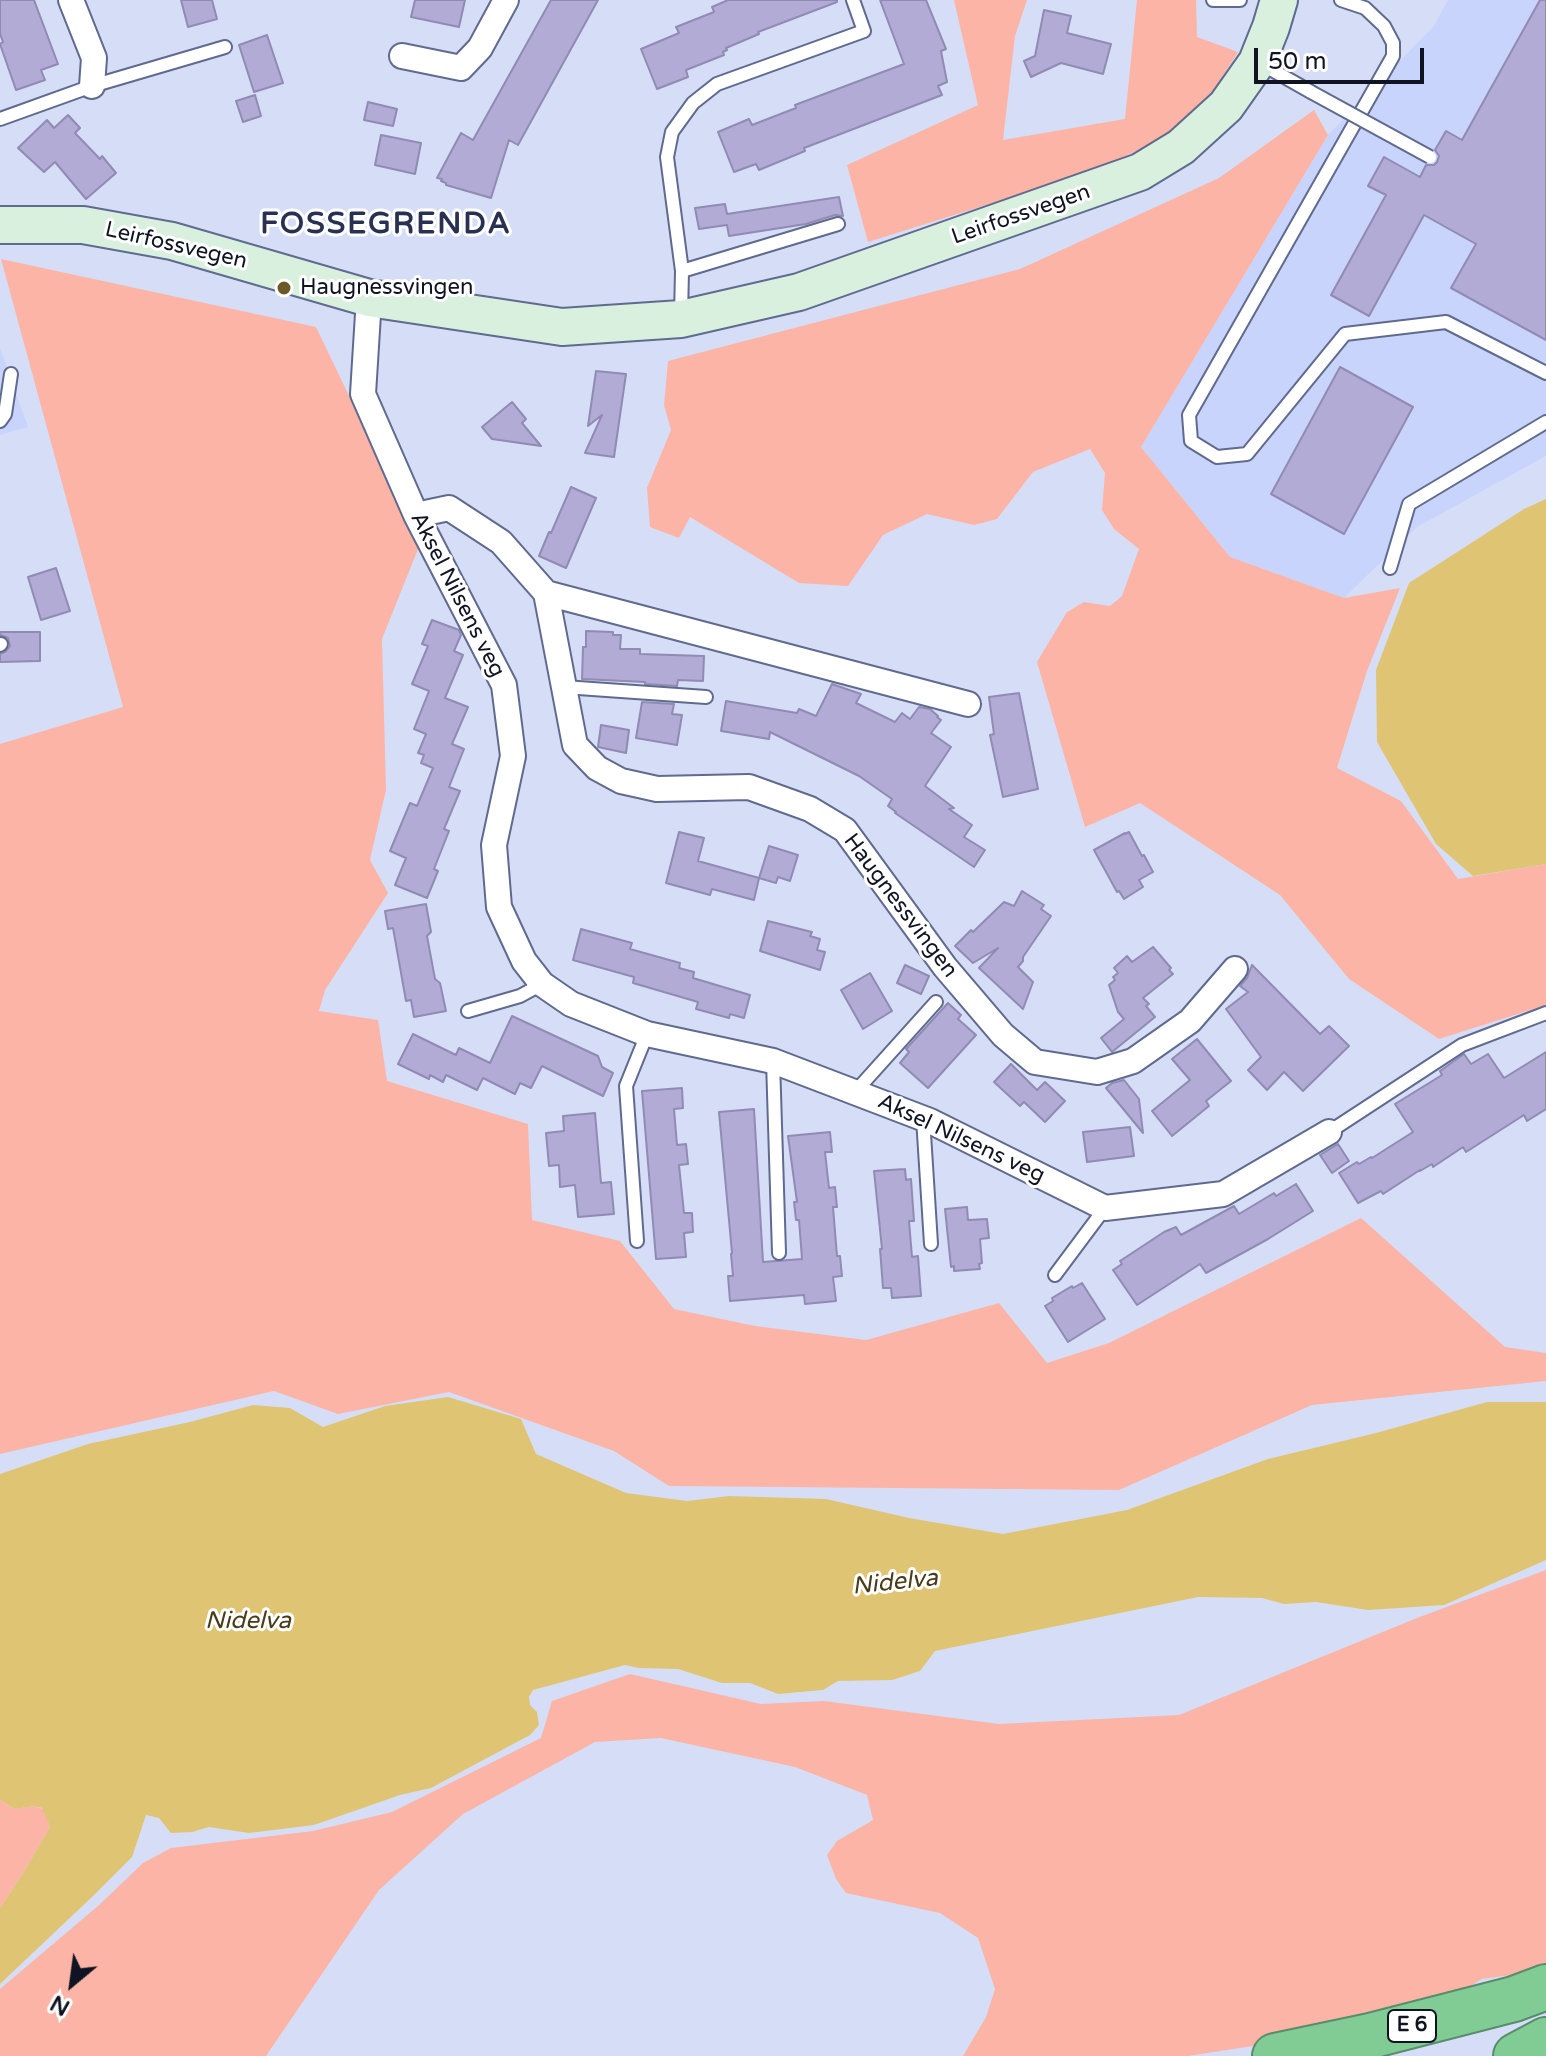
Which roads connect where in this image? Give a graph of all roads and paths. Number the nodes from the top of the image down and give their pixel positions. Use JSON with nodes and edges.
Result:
{"nodes":[{"id":1,"x":71,"y":0,"type":"edge"},
{"id":2,"x":506,"y":0,"type":"edge"},
{"id":3,"x":853,"y":0,"type":"edge"},
{"id":4,"x":1213,"y":0,"type":"edge"},
{"id":5,"x":1240,"y":0,"type":"edge"},
{"id":6,"x":1279,"y":0,"type":"edge"},
{"id":7,"x":1341,"y":0,"type":"edge"},
{"id":8,"x":225,"y":47,"type":"dead end"},
{"id":9,"x":402,"y":56,"type":"dead end"},
{"id":10,"x":1257,"y":62,"type":"junction"},
{"id":11,"x":92,"y":86,"type":"junction"},
{"id":12,"x":0,"y":119,"type":"edge"},
{"id":13,"x":1430,"y":157,"type":"dead end"},
{"id":14,"x":838,"y":224,"type":"dead end"},
{"id":15,"x":0,"y":225,"type":"edge"},
{"id":16,"x":682,"y":271,"type":"junction"},
{"id":17,"x":369,"y":298,"type":"junction"},
{"id":18,"x":681,"y":319,"type":"junction"},
{"id":19,"x":1546,"y":373,"type":"edge"},
{"id":20,"x":11,"y":374,"type":"dead end"},
{"id":21,"x":0,"y":421,"type":"edge"},
{"id":22,"x":1546,"y":422,"type":"edge"},
{"id":23,"x":416,"y":515,"type":"junction"},
{"id":24,"x":1390,"y":568,"type":"dead end"},
{"id":25,"x":546,"y":593,"type":"junction"},
{"id":26,"x":564,"y":687,"type":"junction"},
{"id":27,"x":706,"y":697,"type":"dead end"},
{"id":28,"x":968,"y":704,"type":"dead end"},
{"id":29,"x":1235,"y":969,"type":"dead end"},
{"id":30,"x":542,"y":984,"type":"junction"},
{"id":31,"x":936,"y":1002,"type":"dead end"},
{"id":32,"x":468,"y":1011,"type":"dead end"},
{"id":33,"x":1546,"y":1013,"type":"edge"},
{"id":34,"x":647,"y":1034,"type":"junction"},
{"id":35,"x":773,"y":1061,"type":"junction"},
{"id":36,"x":855,"y":1092,"type":"junction"},
{"id":37,"x":923,"y":1118,"type":"junction"},
{"id":38,"x":1329,"y":1132,"type":"joint"},
{"id":39,"x":1105,"y":1208,"type":"junction"},
{"id":40,"x":637,"y":1241,"type":"dead end"},
{"id":41,"x":931,"y":1244,"type":"dead end"},
{"id":42,"x":779,"y":1253,"type":"dead end"},
{"id":43,"x":1055,"y":1275,"type":"dead end"},
{"id":44,"x":1546,"y":1987,"type":"edge"},
{"id":45,"x":1546,"y":2040,"type":"edge"},
{"id":46,"x":1275,"y":2056,"type":"edge"},
{"id":47,"x":1516,"y":2056,"type":"edge"}],
"edges":[{"from":1,"to":11,"type":"street"},
{"from":2,"to":9,"type":"street"},
{"from":3,"to":16,"type":"lane"},
{"from":4,"to":5,"type":"lane"},
{"from":6,"to":10,"type":"street","name":"Leirfossvegen"},
{"from":7,"to":19,"type":"lane"},
{"from":8,"to":11,"type":"lane"},
{"from":10,"to":13,"type":"lane","bridge":true},
{"from":10,"to":18,"type":"street","name":"Leirfossvegen"},
{"from":11,"to":12,"type":"lane"},
{"from":14,"to":16,"type":"lane"},
{"from":15,"to":17,"type":"street","name":"Leirfossvegen"},
{"from":16,"to":18,"type":"lane"},
{"from":17,"to":18,"type":"street","name":"Leirfossvegen"},
{"from":17,"to":23,"type":"street","name":"Aksel Nilsens veg"},
{"from":20,"to":21,"type":"lane"},
{"from":22,"to":24,"type":"lane"},
{"from":23,"to":25,"type":"street"},
{"from":23,"to":30,"type":"street","name":"Aksel Nilsens veg"},
{"from":25,"to":26,"type":"street","name":"Haugnessvingen"},
{"from":25,"to":28,"type":"street"},
{"from":26,"to":27,"type":"lane"},
{"from":26,"to":29,"type":"street","name":"Haugnessvingen"},
{"from":30,"to":32,"type":"lane"},
{"from":30,"to":34,"type":"street","name":"Aksel Nilsens veg"},
{"from":31,"to":36,"type":"lane"},
{"from":33,"to":38,"type":"lane"},
{"from":34,"to":35,"type":"street","name":"Aksel Nilsens veg"},
{"from":34,"to":40,"type":"lane"},
{"from":35,"to":36,"type":"street","name":"Aksel Nilsens veg"},
{"from":35,"to":42,"type":"lane"},
{"from":36,"to":37,"type":"street","name":"Aksel Nilsens veg"},
{"from":37,"to":39,"type":"street","name":"Aksel Nilsens veg"},
{"from":37,"to":41,"type":"lane"},
{"from":38,"to":39,"type":"street"},
{"from":39,"to":43,"type":"lane"},
{"from":44,"to":46,"type":"highway","number":"E 6"},
{"from":45,"to":47,"type":"highway"}]}
